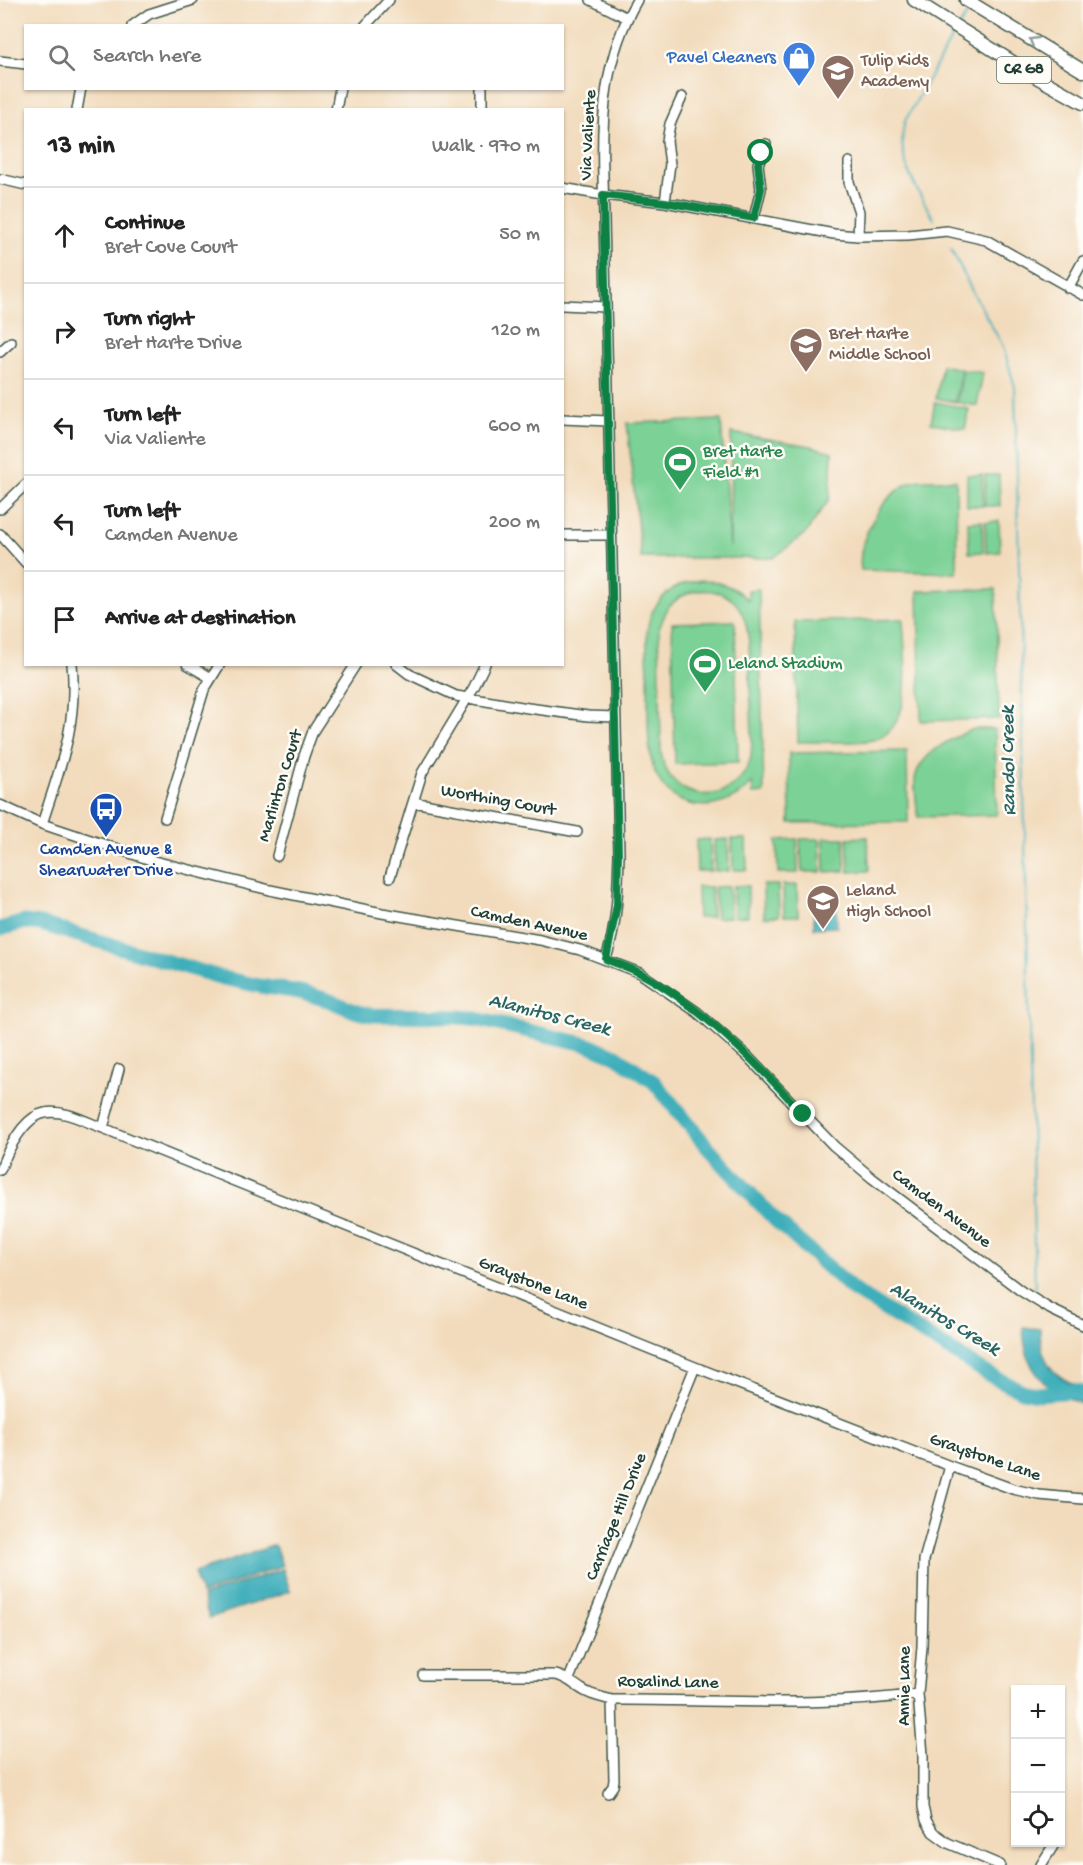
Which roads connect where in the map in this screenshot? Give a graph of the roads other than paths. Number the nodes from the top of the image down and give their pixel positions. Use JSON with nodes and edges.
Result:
{"nodes":[{"id":1,"x":193,"y":0,"type":"edge"},
{"id":2,"x":389,"y":0,"type":"edge"},
{"id":3,"x":591,"y":0,"type":"edge"},
{"id":4,"x":637,"y":0,"type":"edge"},
{"id":5,"x":914,"y":0,"type":"edge"},
{"id":6,"x":967,"y":1,"type":"edge"},
{"id":7,"x":627,"y":18,"type":"junction"},
{"id":8,"x":135,"y":24,"type":"edge"},
{"id":9,"x":366,"y":24,"type":"edge"},
{"id":10,"x":0,"y":61,"type":"edge"},
{"id":11,"x":24,"y":64,"type":"edge"},
{"id":12,"x":1083,"y":71,"type":"edge"},
{"id":13,"x":81,"y":90,"type":"edge"},
{"id":14,"x":340,"y":90,"type":"edge"},
{"id":15,"x":482,"y":90,"type":"edge"},
{"id":16,"x":682,"y":97,"type":"dead end"},
{"id":17,"x":1083,"y":103,"type":"edge"},
{"id":18,"x":77,"y":108,"type":"edge"},
{"id":19,"x":336,"y":108,"type":"edge"},
{"id":20,"x":482,"y":108,"type":"edge"},
{"id":21,"x":766,"y":144,"type":"dead end"},
{"id":22,"x":849,"y":162,"type":"dead end"},
{"id":23,"x":0,"y":179,"type":"edge"},
{"id":24,"x":24,"y":185,"type":"edge"},
{"id":25,"x":564,"y":188,"type":"edge"},
{"id":26,"x":603,"y":195,"type":"junction"},
{"id":27,"x":665,"y":202,"type":"junction"},
{"id":28,"x":754,"y":218,"type":"junction"},
{"id":29,"x":858,"y":236,"type":"junction"},
{"id":30,"x":1083,"y":261,"type":"edge"},
{"id":31,"x":1068,"y":288,"type":"junction"},
{"id":32,"x":1083,"y":295,"type":"edge"},
{"id":33,"x":564,"y":305,"type":"edge"},
{"id":34,"x":606,"y":307,"type":"junction"},
{"id":35,"x":11,"y":342,"type":"dead end"},
{"id":36,"x":0,"y":352,"type":"edge"},
{"id":37,"x":564,"y":419,"type":"edge"},
{"id":38,"x":609,"y":421,"type":"junction"},
{"id":39,"x":24,"y":486,"type":"edge"},
{"id":40,"x":0,"y":509,"type":"edge"},
{"id":41,"x":0,"y":534,"type":"edge"},
{"id":42,"x":564,"y":535,"type":"edge"},
{"id":43,"x":611,"y":535,"type":"junction"},
{"id":44,"x":24,"y":561,"type":"edge"},
{"id":45,"x":72,"y":666,"type":"edge"},
{"id":46,"x":191,"y":666,"type":"edge"},
{"id":47,"x":219,"y":666,"type":"edge"},
{"id":48,"x":355,"y":666,"type":"edge"},
{"id":49,"x":399,"y":666,"type":"edge"},
{"id":50,"x":484,"y":666,"type":"edge"},
{"id":51,"x":211,"y":678,"type":"junction"},
{"id":52,"x":468,"y":697,"type":"junction"},
{"id":53,"x":615,"y":717,"type":"junction"},
{"id":54,"x":412,"y":802,"type":"junction"},
{"id":55,"x":0,"y":805,"type":"edge"},
{"id":56,"x":165,"y":818,"type":"dead end"},
{"id":57,"x":42,"y":824,"type":"junction"},
{"id":58,"x":577,"y":832,"type":"dead end"},
{"id":59,"x":277,"y":856,"type":"dead end"},
{"id":60,"x":390,"y":878,"type":"dead end"},
{"id":61,"x":606,"y":959,"type":"junction"},
{"id":62,"x":119,"y":1070,"type":"dead end"},
{"id":63,"x":103,"y":1128,"type":"junction"},
{"id":64,"x":0,"y":1170,"type":"edge"},
{"id":65,"x":1083,"y":1325,"type":"edge"},
{"id":66,"x":695,"y":1367,"type":"junction"},
{"id":67,"x":950,"y":1466,"type":"junction"},
{"id":68,"x":1083,"y":1498,"type":"edge"},
{"id":69,"x":423,"y":1675,"type":"dead end"},
{"id":70,"x":569,"y":1679,"type":"junction"},
{"id":71,"x":918,"y":1694,"type":"junction"},
{"id":72,"x":612,"y":1700,"type":"junction"},
{"id":73,"x":608,"y":1793,"type":"dead end"},
{"id":74,"x":1052,"y":1847,"type":"edge"},
{"id":75,"x":1000,"y":1865,"type":"edge"},
{"id":76,"x":1041,"y":1865,"type":"edge"}],
"edges":[{"from":1,"to":8,"type":"street"},
{"from":2,"to":9,"type":"street"},
{"from":3,"to":7,"type":"street"},
{"from":4,"to":7,"type":"street","name":"Via Valiente"},
{"from":5,"to":17,"type":"main road","number":"CR G8"},
{"from":12,"to":6,"type":"main road","number":"CR G8","one_way":true},
{"from":7,"to":26,"type":"street","name":"Via Valiente"},
{"from":10,"to":11,"type":"street"},
{"from":13,"to":18,"type":"street"},
{"from":14,"to":19,"type":"street"},
{"from":15,"to":20,"type":"street"},
{"from":16,"to":27,"type":"street"},
{"from":21,"to":28,"type":"street"},
{"from":22,"to":29,"type":"street"},
{"from":23,"to":24,"type":"street"},
{"from":25,"to":26,"type":"street"},
{"from":26,"to":27,"type":"street"},
{"from":26,"to":34,"type":"street","name":"Via Valiente"},
{"from":27,"to":28,"type":"street"},
{"from":28,"to":29,"type":"street"},
{"from":29,"to":31,"type":"street"},
{"from":30,"to":31,"type":"street"},
{"from":31,"to":32,"type":"street"},
{"from":33,"to":34,"type":"street"},
{"from":34,"to":38,"type":"street","name":"Via Valiente"},
{"from":35,"to":36,"type":"street"},
{"from":37,"to":38,"type":"street"},
{"from":38,"to":43,"type":"street","name":"Via Valiente"},
{"from":39,"to":40,"type":"street"},
{"from":41,"to":44,"type":"street"},
{"from":42,"to":43,"type":"street"},
{"from":43,"to":53,"type":"street","name":"Via Valiente"},
{"from":45,"to":57,"type":"street"},
{"from":46,"to":51,"type":"street"},
{"from":47,"to":51,"type":"street"},
{"from":48,"to":59,"type":"street","name":"Marlinton Court"},
{"from":49,"to":52,"type":"street"},
{"from":50,"to":52,"type":"street"},
{"from":51,"to":56,"type":"street"},
{"from":52,"to":53,"type":"street"},
{"from":52,"to":54,"type":"street"},
{"from":53,"to":61,"type":"street","name":"Via Valiente"},
{"from":54,"to":58,"type":"street","name":"Worthing Court"},
{"from":54,"to":60,"type":"street"},
{"from":55,"to":57,"type":"street","name":"Camden Avenue"},
{"from":57,"to":61,"type":"street","name":"Camden Avenue"},
{"from":61,"to":65,"type":"street","name":"Camden Avenue"},
{"from":62,"to":63,"type":"street"},
{"from":63,"to":64,"type":"street","name":"Graystone Lane"},
{"from":63,"to":66,"type":"street","name":"Graystone Lane"},
{"from":66,"to":67,"type":"street","name":"Graystone Lane"},
{"from":66,"to":70,"type":"street","name":"Carriage Hill Drive"},
{"from":67,"to":68,"type":"street","name":"Graystone Lane"},
{"from":67,"to":71,"type":"street","name":"Annie Lane"},
{"from":69,"to":70,"type":"street","name":"Rosalind Lane"},
{"from":70,"to":72,"type":"street","name":"Rosalind Lane"},
{"from":71,"to":72,"type":"street","name":"Rosalind Lane"},
{"from":71,"to":75,"type":"street","name":"Annie Lane"},
{"from":72,"to":73,"type":"street"},
{"from":74,"to":76,"type":"street"}]}
